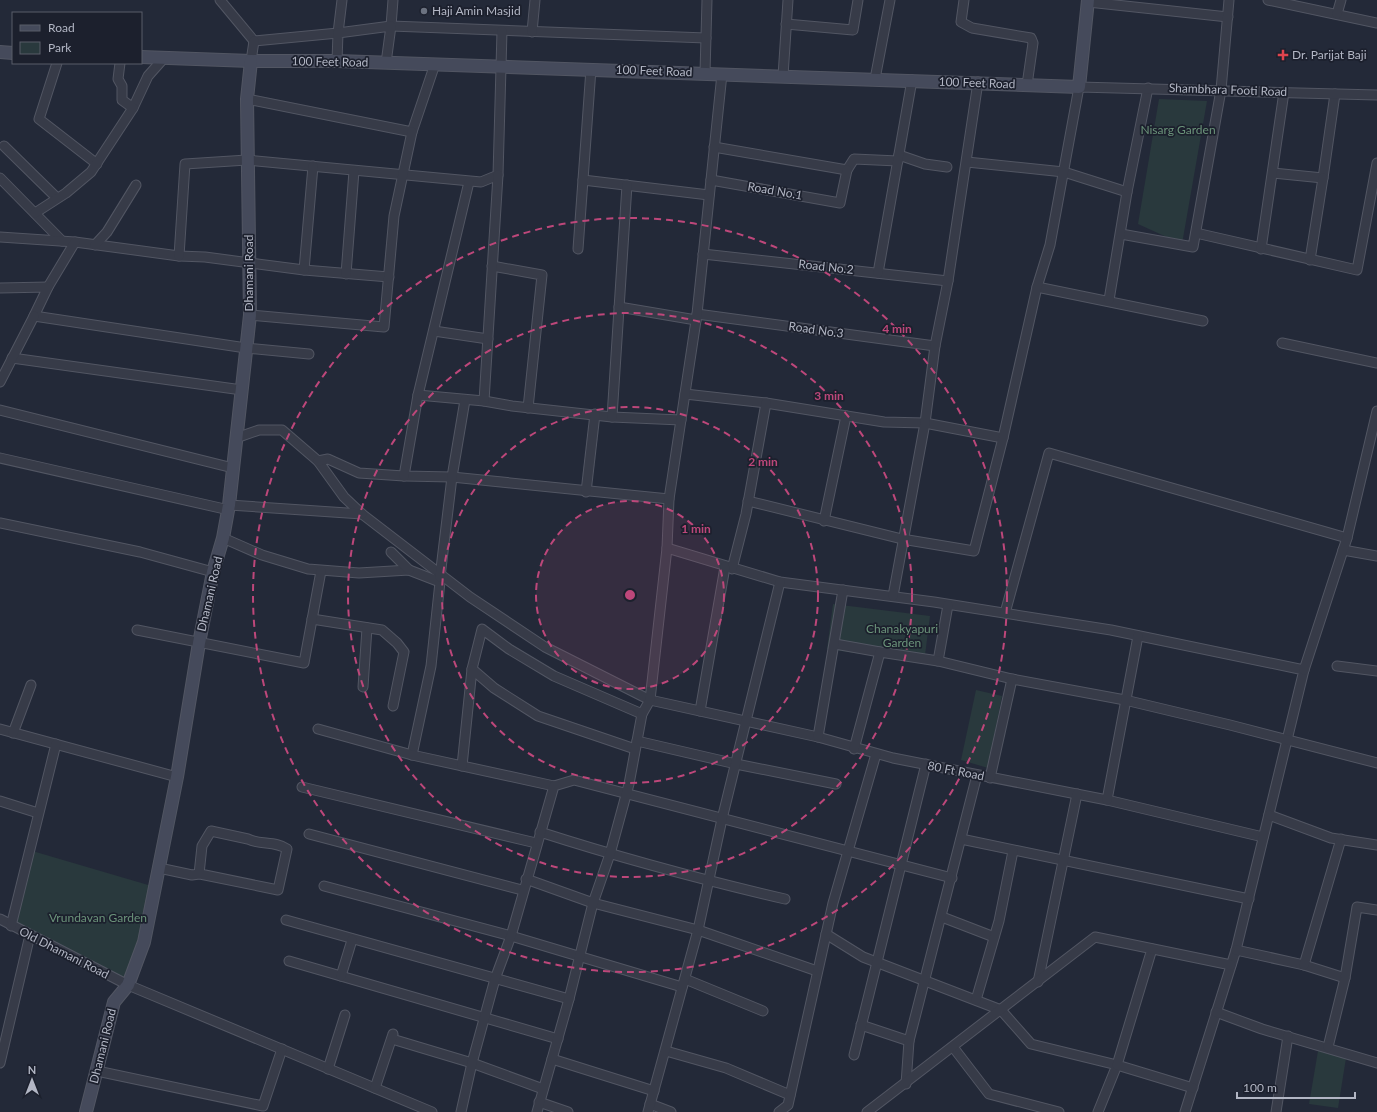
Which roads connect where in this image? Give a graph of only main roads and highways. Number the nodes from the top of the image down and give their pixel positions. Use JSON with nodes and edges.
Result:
{"nodes":[{"id":1,"x":1088,"y":1,"type":"edge"},
{"id":2,"x":0,"y":52,"type":"edge"},
{"id":3,"x":12,"y":53,"type":"edge"},
{"id":4,"x":142,"y":57,"type":"edge"},
{"id":5,"x":251,"y":61,"type":"junction"},
{"id":6,"x":86,"y":1112,"type":"edge"}],
"edges":[{"from":1,"to":5,"type":"main road","name":"100 Feet Road"},
{"from":2,"to":3,"type":"main road"},
{"from":4,"to":5,"type":"main road","name":"100 Feet Road"},
{"from":5,"to":6,"type":"main road","name":"Dhamani Road"}]}
